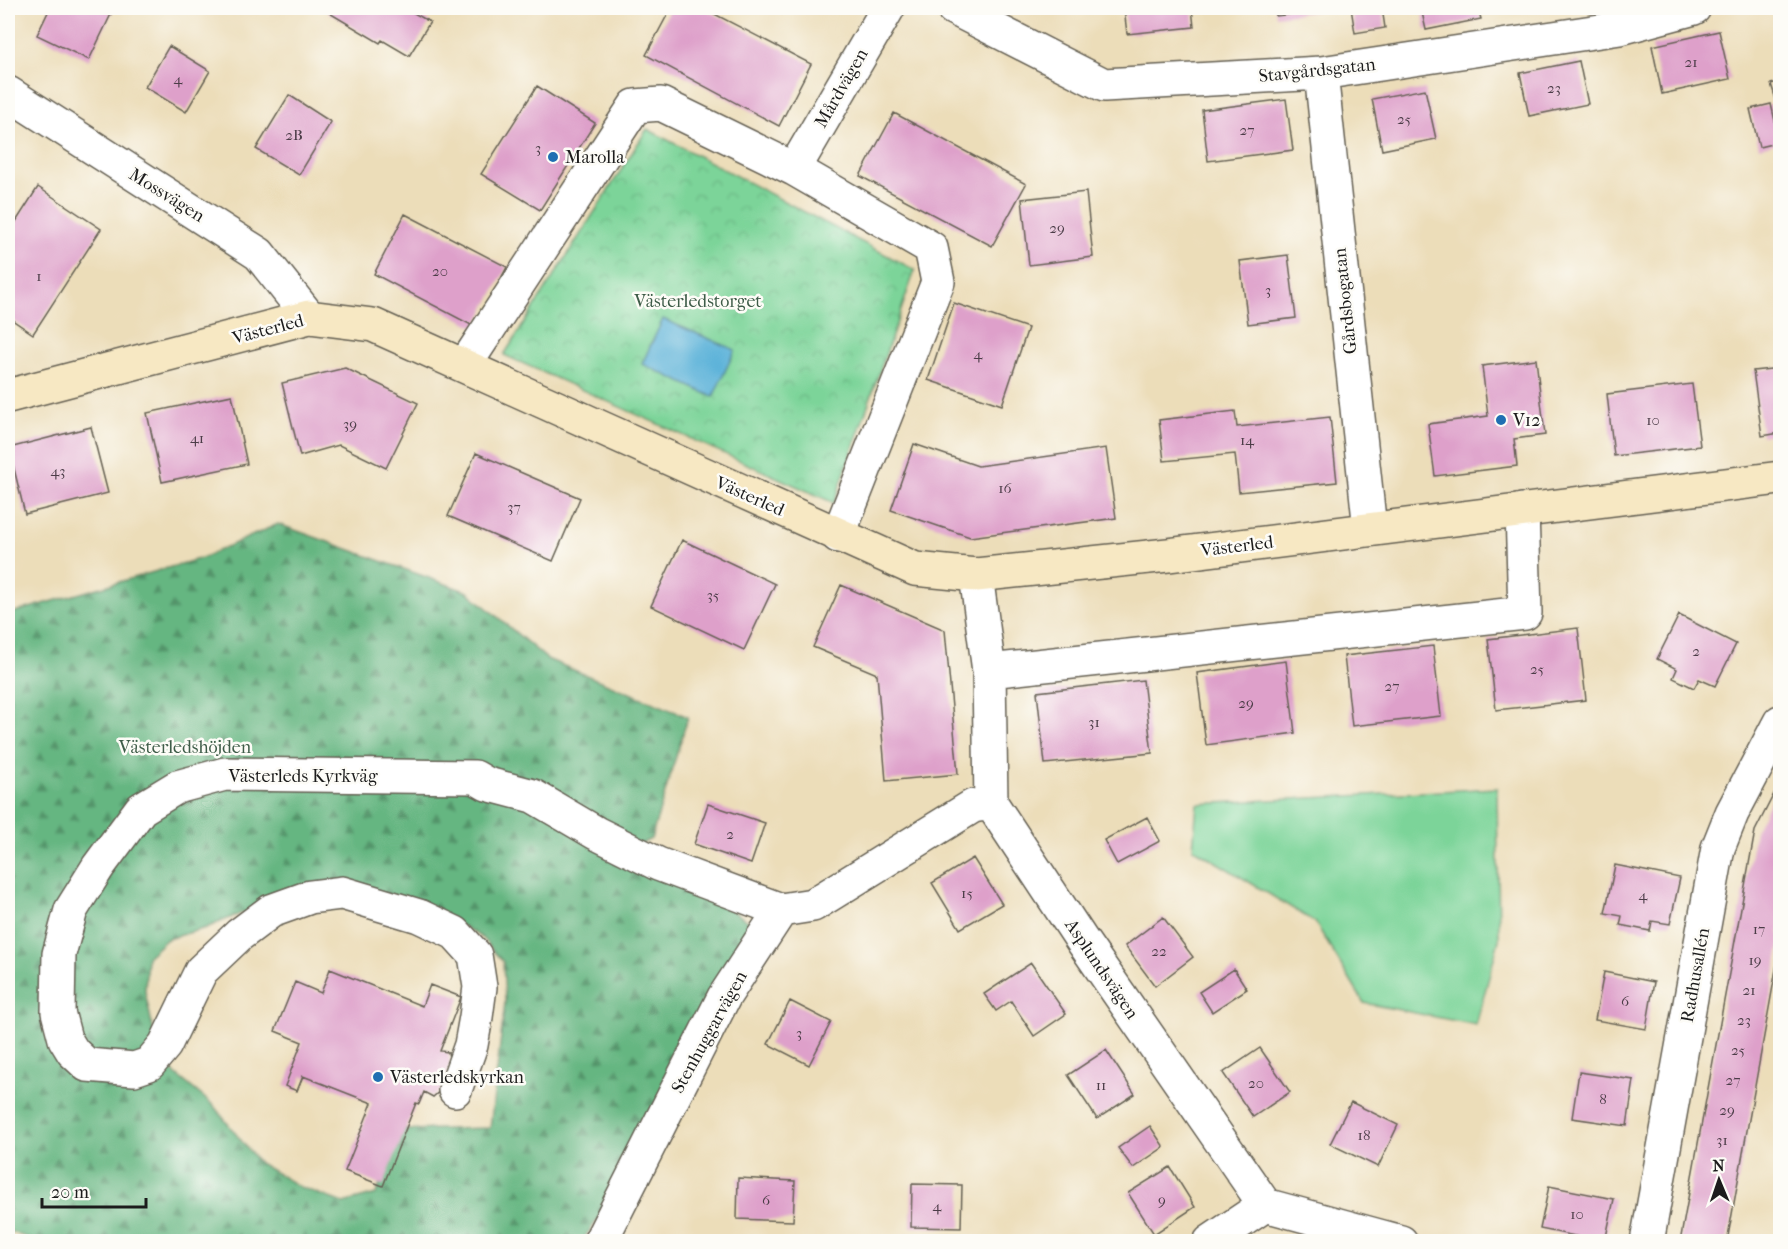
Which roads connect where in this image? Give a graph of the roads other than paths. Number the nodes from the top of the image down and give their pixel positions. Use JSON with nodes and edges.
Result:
{"nodes":[{"id":1,"x":888,"y":8,"type":"edge"},
{"id":2,"x":953,"y":8,"type":"edge"},
{"id":3,"x":1694,"y":8,"type":"edge"},
{"id":4,"x":1321,"y":73,"type":"junction"},
{"id":5,"x":8,"y":93,"type":"edge"},
{"id":6,"x":794,"y":169,"type":"junction"},
{"id":7,"x":309,"y":317,"type":"junction"},
{"id":8,"x":465,"y":365,"type":"junction"},
{"id":9,"x":8,"y":396,"type":"edge"},
{"id":10,"x":1780,"y":478,"type":"edge"},
{"id":11,"x":1522,"y":510,"type":"junction"},
{"id":12,"x":1370,"y":529,"type":"junction"},
{"id":13,"x":838,"y":536,"type":"junction"},
{"id":14,"x":976,"y":575,"type":"junction"},
{"id":15,"x":989,"y":671,"type":"junction"},
{"id":16,"x":1780,"y":722,"type":"edge"},
{"id":17,"x":991,"y":803,"type":"junction"},
{"id":18,"x":781,"y":910,"type":"junction"},
{"id":19,"x":455,"y":1090,"type":"dead end"},
{"id":20,"x":1265,"y":1205,"type":"junction"},
{"id":21,"x":600,"y":1242,"type":"edge"},
{"id":22,"x":1210,"y":1242,"type":"edge"},
{"id":23,"x":1401,"y":1242,"type":"edge"},
{"id":24,"x":1647,"y":1242,"type":"edge"}],
"edges":[{"from":1,"to":6,"type":"street","name":"Mårdvägen"},
{"from":2,"to":4,"type":"street","name":"Stavgårdsgatan"},
{"from":3,"to":4,"type":"street","name":"Stavgårdsgatan"},
{"from":4,"to":12,"type":"street","name":"Gårdsbogatan"},
{"from":5,"to":7,"type":"street","name":"Mossvägen"},
{"from":6,"to":8,"type":"street"},
{"from":6,"to":13,"type":"street"},
{"from":7,"to":8,"type":"street","name":"Västerled"},
{"from":7,"to":9,"type":"street","name":"Västerled"},
{"from":8,"to":13,"type":"street","name":"Västerled"},
{"from":10,"to":11,"type":"street","name":"Västerled"},
{"from":11,"to":12,"type":"street","name":"Västerled"},
{"from":11,"to":15,"type":"street"},
{"from":12,"to":14,"type":"street","name":"Västerled"},
{"from":13,"to":14,"type":"street","name":"Västerled"},
{"from":14,"to":15,"type":"street"},
{"from":15,"to":17,"type":"street"},
{"from":16,"to":24,"type":"street","name":"Radhusallén"},
{"from":17,"to":18,"type":"street"},
{"from":17,"to":20,"type":"street","name":"Asplundsvägen"},
{"from":18,"to":19,"type":"street","name":"Västerleds Kyrkväg"},
{"from":18,"to":21,"type":"street","name":"Stenhuggarvägen"},
{"from":20,"to":22,"type":"street"},
{"from":20,"to":23,"type":"street"}]}
